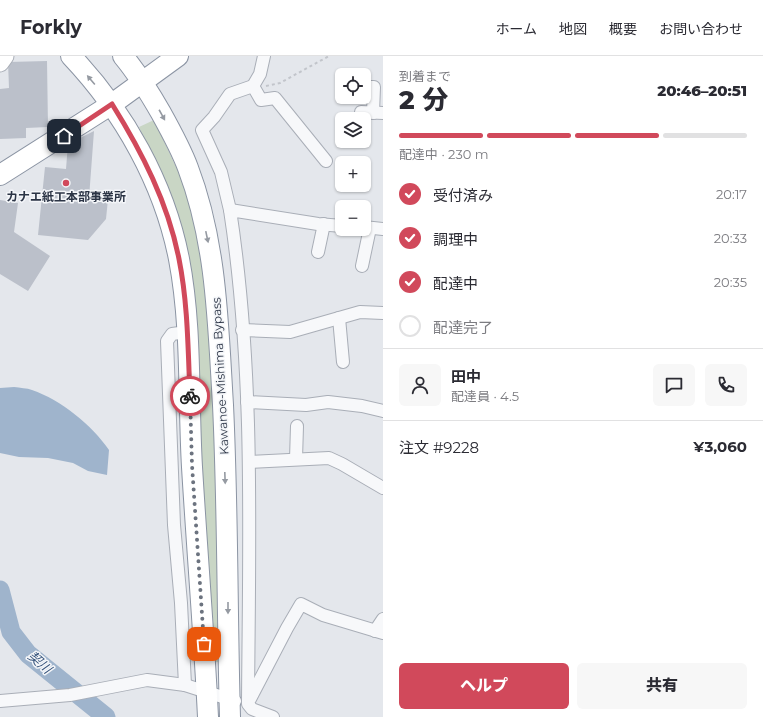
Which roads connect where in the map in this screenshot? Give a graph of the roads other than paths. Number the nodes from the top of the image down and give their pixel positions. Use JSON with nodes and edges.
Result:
{"nodes":[{"id":1,"x":5,"y":56,"type":"edge"},
{"id":2,"x":71,"y":56,"type":"edge"},
{"id":3,"x":123,"y":56,"type":"edge"},
{"id":4,"x":178,"y":56,"type":"edge"},
{"id":5,"x":264,"y":56,"type":"edge"},
{"id":6,"x":0,"y":63,"type":"edge"},
{"id":7,"x":143,"y":81,"type":"junction"},
{"id":8,"x":252,"y":86,"type":"junction"},
{"id":9,"x":371,"y":87,"type":"edge"},
{"id":10,"x":112,"y":104,"type":"junction"},
{"id":11,"x":373,"y":113,"type":"edge"},
{"id":12,"x":326,"y":161,"type":"dead end"},
{"id":13,"x":0,"y":175,"type":"edge"},
{"id":14,"x":230,"y":210,"type":"junction"},
{"id":15,"x":324,"y":224,"type":"junction"},
{"id":16,"x":335,"y":225,"type":"edge"},
{"id":17,"x":371,"y":228,"type":"edge"},
{"id":18,"x":383,"y":229,"type":"edge"},
{"id":19,"x":366,"y":236,"type":"edge"},
{"id":20,"x":318,"y":252,"type":"dead end"},
{"id":21,"x":362,"y":266,"type":"dead end"},
{"id":22,"x":383,"y":313,"type":"edge"},
{"id":23,"x":339,"y":318,"type":"junction"},
{"id":24,"x":242,"y":330,"type":"junction"},
{"id":25,"x":187,"y":332,"type":"junction"},
{"id":26,"x":343,"y":362,"type":"dead end"},
{"id":27,"x":247,"y":402,"type":"junction"},
{"id":28,"x":383,"y":411,"type":"edge"},
{"id":29,"x":297,"y":426,"type":"dead end"},
{"id":30,"x":296,"y":459,"type":"junction"},
{"id":31,"x":250,"y":462,"type":"junction"},
{"id":32,"x":383,"y":488,"type":"edge"},
{"id":33,"x":383,"y":619,"type":"edge"},
{"id":34,"x":379,"y":632,"type":"edge"},
{"id":35,"x":185,"y":685,"type":"junction"},
{"id":36,"x":207,"y":691,"type":"junction"},
{"id":37,"x":0,"y":701,"type":"edge"},
{"id":38,"x":236,"y":707,"type":"edge"},
{"id":39,"x":208,"y":717,"type":"edge"},
{"id":40,"x":273,"y":717,"type":"edge"}],
"edges":[{"from":1,"to":6,"type":"main road"},
{"from":10,"to":2,"type":"highway","one_way":true},
{"from":3,"to":7,"type":"highway","name":"Kawanoe-Mishima Bypass"},
{"from":4,"to":7,"type":"highway"},
{"from":5,"to":8,"type":"street"},
{"from":7,"to":10,"type":"highway"},
{"from":7,"to":38,"type":"highway","name":"Kawanoe-Mishima Bypass","one_way":true},
{"from":8,"to":12,"type":"street"},
{"from":8,"to":14,"type":"street"},
{"from":9,"to":11,"type":"street"},
{"from":10,"to":13,"type":"highway"},
{"from":10,"to":25,"type":"highway"},
{"from":14,"to":15,"type":"street"},
{"from":14,"to":24,"type":"street"},
{"from":15,"to":16,"type":"street"},
{"from":15,"to":20,"type":"street"},
{"from":17,"to":18,"type":"street"},
{"from":19,"to":21,"type":"street"},
{"from":22,"to":23,"type":"street"},
{"from":23,"to":24,"type":"street"},
{"from":23,"to":26,"type":"street"},
{"from":24,"to":27,"type":"street"},
{"from":25,"to":35,"type":"street"},
{"from":25,"to":36,"type":"highway"},
{"from":27,"to":28,"type":"street"},
{"from":27,"to":31,"type":"street"},
{"from":29,"to":30,"type":"street"},
{"from":30,"to":31,"type":"street"},
{"from":30,"to":32,"type":"street"},
{"from":31,"to":38,"type":"street"},
{"from":33,"to":34,"type":"street"},
{"from":34,"to":38,"type":"street"},
{"from":35,"to":36,"type":"street"},
{"from":35,"to":37,"type":"street"},
{"from":36,"to":38,"type":"street"},
{"from":36,"to":39,"type":"highway"},
{"from":38,"to":40,"type":"street"}]}
